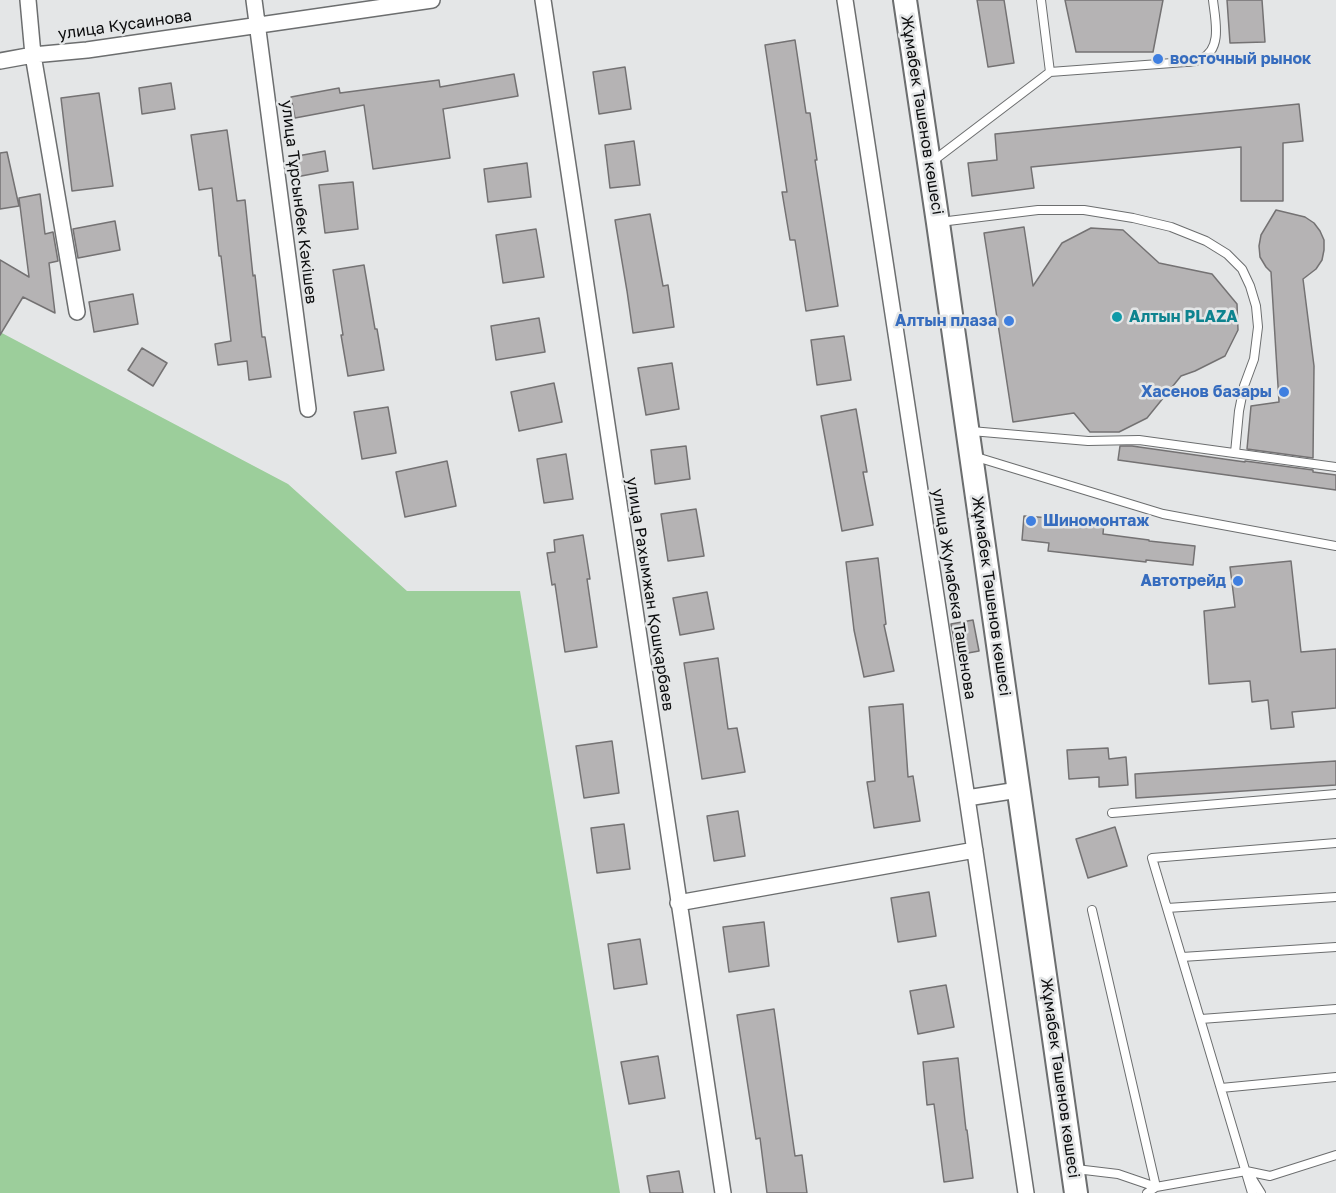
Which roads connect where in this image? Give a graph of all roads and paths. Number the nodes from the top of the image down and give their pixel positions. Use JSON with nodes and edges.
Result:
{"nodes":[{"id":1,"x":28,"y":0,"type":"edge"},
{"id":2,"x":254,"y":0,"type":"edge"},
{"id":3,"x":432,"y":0,"type":"edge"},
{"id":4,"x":543,"y":0,"type":"edge"},
{"id":5,"x":844,"y":0,"type":"edge"},
{"id":6,"x":905,"y":0,"type":"edge"},
{"id":7,"x":1041,"y":0,"type":"edge"},
{"id":8,"x":1213,"y":0,"type":"edge"},
{"id":9,"x":258,"y":25,"type":"junction"},
{"id":10,"x":33,"y":55,"type":"junction"},
{"id":11,"x":0,"y":61,"type":"edge"},
{"id":12,"x":1050,"y":72,"type":"junction"},
{"id":13,"x":929,"y":164,"type":"junction"},
{"id":14,"x":938,"y":223,"type":"junction"},
{"id":15,"x":77,"y":312,"type":"dead end"},
{"id":16,"x":308,"y":409,"type":"dead end"},
{"id":17,"x":968,"y":430,"type":"junction"},
{"id":18,"x":1235,"y":453,"type":"junction"},
{"id":19,"x":972,"y":455,"type":"junction"},
{"id":20,"x":1336,"y":467,"type":"edge"},
{"id":21,"x":1336,"y":546,"type":"edge"},
{"id":22,"x":1018,"y":790,"type":"junction"},
{"id":23,"x":1336,"y":794,"type":"edge"},
{"id":24,"x":967,"y":798,"type":"junction"},
{"id":25,"x":1112,"y":813,"type":"dead end"},
{"id":26,"x":1336,"y":843,"type":"edge"},
{"id":27,"x":975,"y":850,"type":"junction"},
{"id":28,"x":1336,"y":897,"type":"edge"},
{"id":29,"x":678,"y":903,"type":"junction"},
{"id":30,"x":1167,"y":908,"type":"junction"},
{"id":31,"x":1092,"y":910,"type":"dead end"},
{"id":32,"x":1336,"y":947,"type":"edge"},
{"id":33,"x":1182,"y":957,"type":"junction"},
{"id":34,"x":1336,"y":1010,"type":"edge"},
{"id":35,"x":1201,"y":1019,"type":"junction"},
{"id":36,"x":1336,"y":1077,"type":"edge"},
{"id":37,"x":1221,"y":1088,"type":"junction"},
{"id":38,"x":1336,"y":1155,"type":"edge"},
{"id":39,"x":1074,"y":1169,"type":"junction"},
{"id":40,"x":1246,"y":1171,"type":"junction"},
{"id":41,"x":1156,"y":1187,"type":"junction"},
{"id":42,"x":723,"y":1193,"type":"edge"},
{"id":43,"x":1026,"y":1193,"type":"edge"},
{"id":44,"x":1076,"y":1193,"type":"edge"},
{"id":45,"x":1147,"y":1193,"type":"edge"},
{"id":46,"x":1252,"y":1193,"type":"edge"},
{"id":47,"x":1262,"y":1193,"type":"edge"}],
"edges":[{"from":1,"to":10,"type":"street"},
{"from":2,"to":9,"type":"street","name":"улица Тұрсынбек Кәкішев"},
{"from":3,"to":9,"type":"street","name":"улица Кусаинова"},
{"from":4,"to":29,"type":"street","name":"улица Рахымжан Қошқарбаев"},
{"from":5,"to":24,"type":"street","name":"улица Жумабека Ташенова"},
{"from":6,"to":13,"type":"main road","name":"Жұмабек Тәшенов көшесі"},
{"from":7,"to":12,"type":"lane"},
{"from":8,"to":12,"type":"lane"},
{"from":9,"to":10,"type":"street","name":"улица Кусаинова"},
{"from":9,"to":16,"type":"street","name":"улица Тұрсынбек Кәкішев"},
{"from":10,"to":11,"type":"street","name":"улица Кусаинова"},
{"from":10,"to":15,"type":"street"},
{"from":12,"to":13,"type":"lane"},
{"from":13,"to":14,"type":"main road","name":"Жұмабек Тәшенов көшесі"},
{"from":14,"to":17,"type":"main road","name":"Жұмабек Тәшенов көшесі"},
{"from":14,"to":18,"type":"lane"},
{"from":17,"to":18,"type":"lane"},
{"from":17,"to":19,"type":"main road","name":"Жұмабек Тәшенов көшесі"},
{"from":18,"to":20,"type":"lane"},
{"from":19,"to":21,"type":"lane"},
{"from":19,"to":22,"type":"main road","name":"Жұмабек Тәшенов көшесі"},
{"from":22,"to":24,"type":"street"},
{"from":22,"to":39,"type":"main road","name":"Жұмабек Тәшенов көшесі"},
{"from":23,"to":25,"type":"lane"},
{"from":24,"to":27,"type":"street","name":"улица Жумабека Ташенова"},
{"from":26,"to":30,"type":"lane"},
{"from":27,"to":29,"type":"street"},
{"from":27,"to":43,"type":"street","name":"улица Жумабека Ташенова"},
{"from":28,"to":30,"type":"lane"},
{"from":29,"to":42,"type":"street","name":"улица Рахымжан Қошқарбаев"},
{"from":30,"to":33,"type":"lane"},
{"from":31,"to":41,"type":"lane"},
{"from":32,"to":33,"type":"lane"},
{"from":33,"to":35,"type":"lane"},
{"from":34,"to":35,"type":"lane"},
{"from":35,"to":37,"type":"lane"},
{"from":36,"to":37,"type":"lane"},
{"from":37,"to":40,"type":"lane"},
{"from":38,"to":40,"type":"lane"},
{"from":39,"to":41,"type":"lane"},
{"from":39,"to":44,"type":"main road","name":"Жұмабек Тәшенов көшесі"},
{"from":40,"to":41,"type":"lane"},
{"from":40,"to":46,"type":"lane"},
{"from":40,"to":47,"type":"lane"},
{"from":41,"to":45,"type":"lane"}]}
